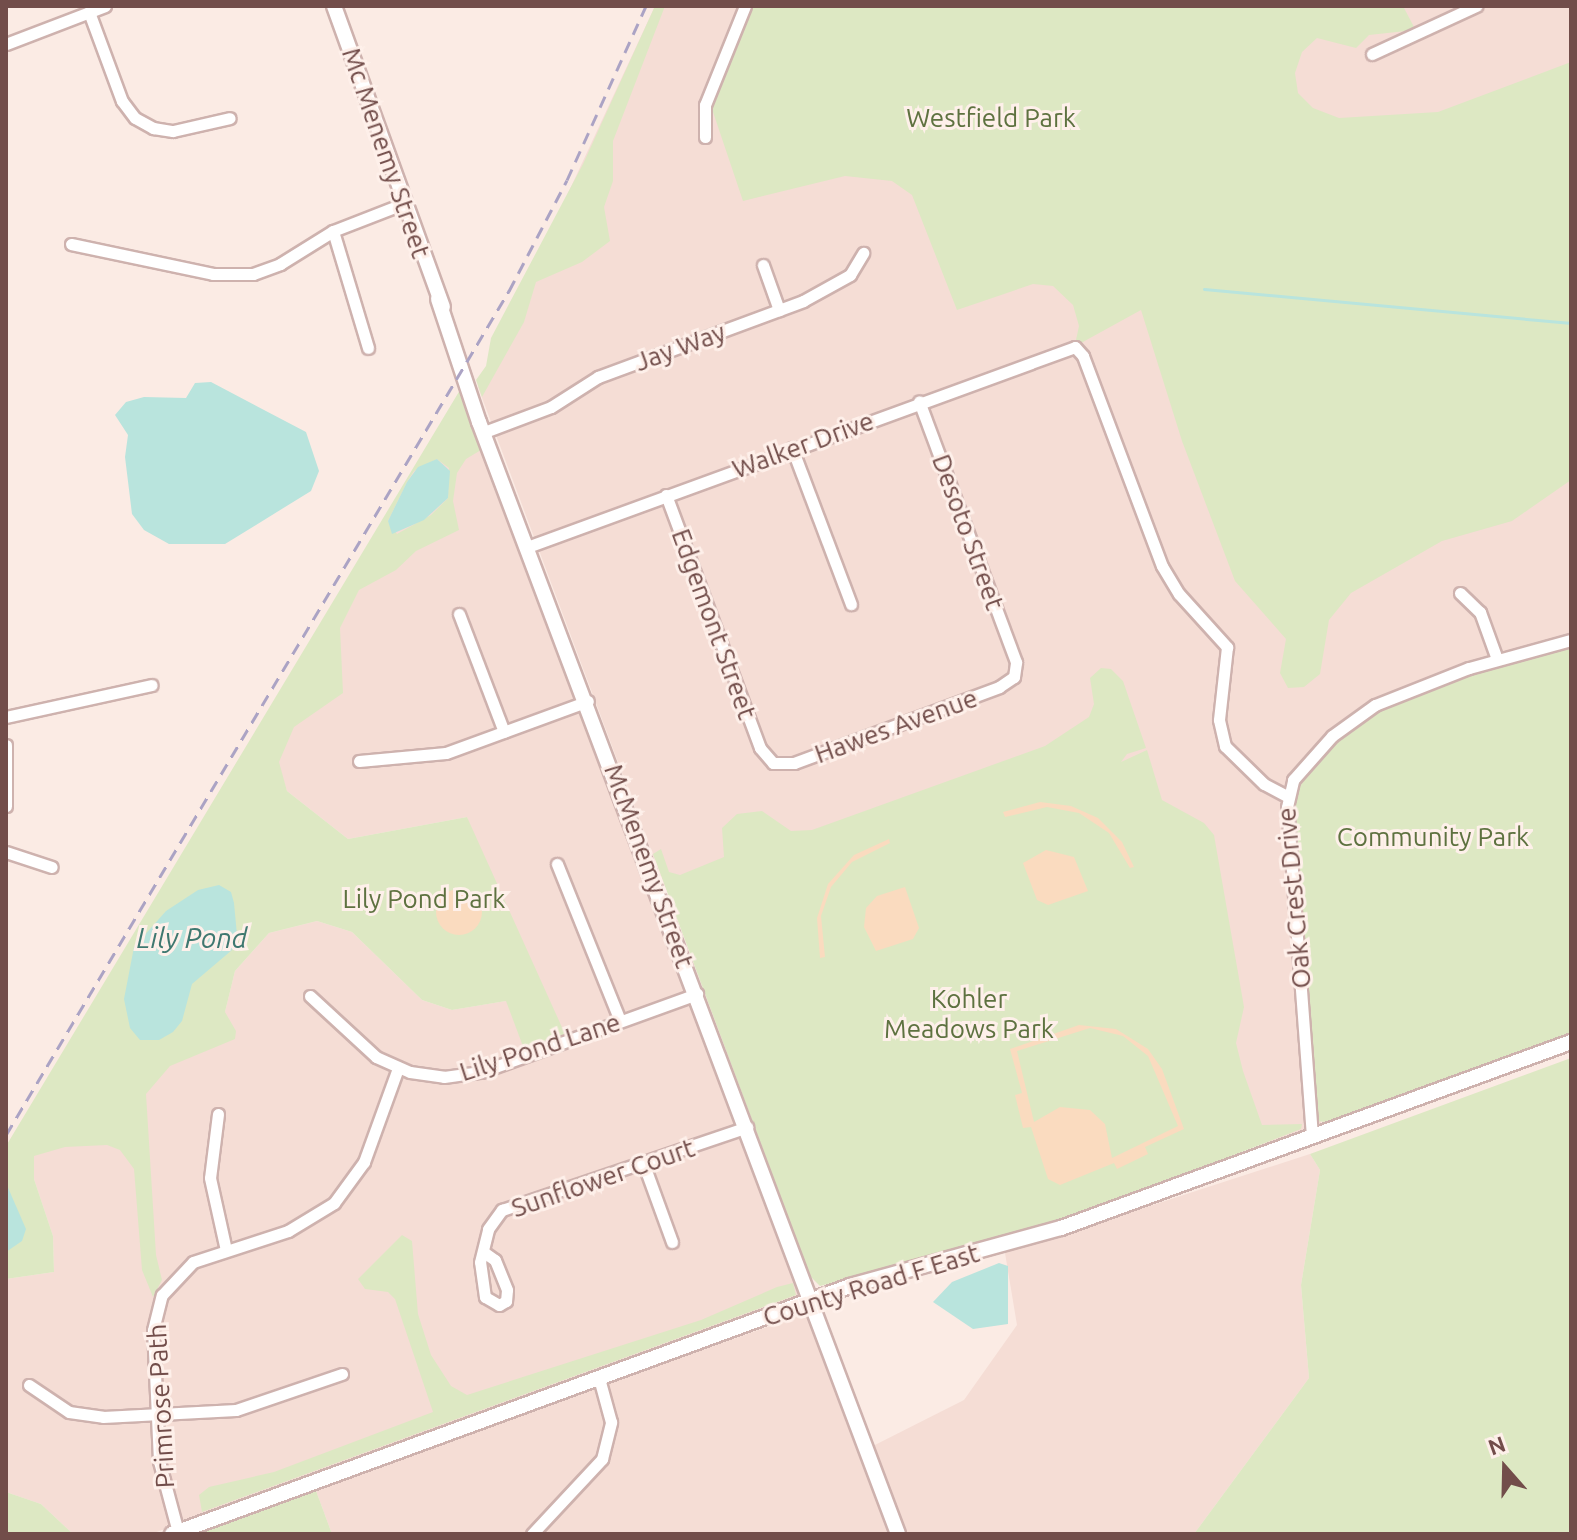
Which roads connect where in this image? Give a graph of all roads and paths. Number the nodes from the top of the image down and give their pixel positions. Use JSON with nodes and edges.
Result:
{"nodes":[{"id":1,"x":105,"y":6,"type":"edge"},
{"id":2,"x":334,"y":6,"type":"edge"},
{"id":3,"x":745,"y":6,"type":"edge"},
{"id":4,"x":1476,"y":6,"type":"edge"},
{"id":5,"x":89,"y":12,"type":"junction"},
{"id":6,"x":6,"y":44,"type":"edge"},
{"id":7,"x":1372,"y":54,"type":"dead end"},
{"id":8,"x":230,"y":118,"type":"dead end"},
{"id":9,"x":705,"y":137,"type":"dead end"},
{"id":10,"x":405,"y":203,"type":"junction"},
{"id":11,"x":333,"y":231,"type":"junction"},
{"id":12,"x":71,"y":244,"type":"dead end"},
{"id":13,"x":863,"y":253,"type":"dead end"},
{"id":14,"x":763,"y":265,"type":"dead end"},
{"id":15,"x":438,"y":299,"type":"joint"},
{"id":16,"x":779,"y":310,"type":"junction"},
{"id":17,"x":368,"y":348,"type":"dead end"},
{"id":18,"x":1076,"y":348,"type":"joint"},
{"id":19,"x":919,"y":401,"type":"junction"},
{"id":20,"x":487,"y":431,"type":"junction"},
{"id":21,"x":792,"y":448,"type":"junction"},
{"id":22,"x":666,"y":495,"type":"junction"},
{"id":23,"x":530,"y":546,"type":"junction"},
{"id":24,"x":1460,"y":593,"type":"dead end"},
{"id":25,"x":851,"y":604,"type":"dead end"},
{"id":26,"x":459,"y":614,"type":"dead end"},
{"id":27,"x":1571,"y":640,"type":"edge"},
{"id":28,"x":1497,"y":659,"type":"junction"},
{"id":29,"x":1016,"y":662,"type":"joint"},
{"id":30,"x":152,"y":685,"type":"dead end"},
{"id":31,"x":588,"y":701,"type":"junction"},
{"id":32,"x":6,"y":717,"type":"edge"},
{"id":33,"x":504,"y":732,"type":"junction"},
{"id":34,"x":6,"y":745,"type":"edge"},
{"id":35,"x":763,"y":753,"type":"joint"},
{"id":36,"x":359,"y":761,"type":"dead end"},
{"id":37,"x":1287,"y":796,"type":"junction"},
{"id":38,"x":6,"y":806,"type":"edge"},
{"id":39,"x":6,"y":852,"type":"edge"},
{"id":40,"x":557,"y":864,"type":"dead end"},
{"id":41,"x":52,"y":867,"type":"dead end"},
{"id":42,"x":697,"y":994,"type":"junction"},
{"id":43,"x":310,"y":996,"type":"dead end"},
{"id":44,"x":620,"y":1021,"type":"junction"},
{"id":45,"x":1571,"y":1042,"type":"edge"},
{"id":46,"x":398,"y":1068,"type":"junction"},
{"id":47,"x":218,"y":1114,"type":"dead end"},
{"id":48,"x":747,"y":1127,"type":"junction"},
{"id":49,"x":1312,"y":1136,"type":"junction"},
{"id":50,"x":644,"y":1165,"type":"junction"},
{"id":51,"x":672,"y":1242,"type":"dead end"},
{"id":52,"x":226,"y":1250,"type":"junction"},
{"id":53,"x":485,"y":1253,"type":"dead end"},
{"id":54,"x":812,"y":1300,"type":"junction"},
{"id":55,"x":342,"y":1374,"type":"dead end"},
{"id":56,"x":599,"y":1378,"type":"junction"},
{"id":57,"x":29,"y":1385,"type":"dead end"},
{"id":58,"x":157,"y":1414,"type":"junction"},
{"id":59,"x":175,"y":1533,"type":"edge"},
{"id":60,"x":532,"y":1534,"type":"edge"},
{"id":61,"x":898,"y":1534,"type":"edge"}],
"edges":[{"from":1,"to":5,"type":"street"},
{"from":2,"to":10,"type":"street","name":"Mc Menemy Street"},
{"from":3,"to":9,"type":"street"},
{"from":4,"to":7,"type":"street"},
{"from":5,"to":6,"type":"street"},
{"from":5,"to":8,"type":"street"},
{"from":10,"to":11,"type":"street"},
{"from":10,"to":15,"type":"street","name":"Mc Menemy Street"},
{"from":11,"to":12,"type":"street"},
{"from":11,"to":17,"type":"street"},
{"from":13,"to":16,"type":"street","name":"Jay Way"},
{"from":14,"to":16,"type":"street"},
{"from":15,"to":20,"type":"street","name":"McMenemy Street"},
{"from":16,"to":20,"type":"street","name":"Jay Way"},
{"from":18,"to":19,"type":"street","name":"Walker Drive"},
{"from":18,"to":37,"type":"street","name":"Oak Crest Drive"},
{"from":19,"to":21,"type":"street","name":"Walker Drive"},
{"from":19,"to":29,"type":"street","name":"Desoto Street"},
{"from":20,"to":23,"type":"street","name":"McMenemy Street"},
{"from":21,"to":22,"type":"street","name":"Walker Drive"},
{"from":21,"to":25,"type":"street"},
{"from":22,"to":23,"type":"street","name":"Walker Drive"},
{"from":22,"to":35,"type":"street","name":"Edgemont Street"},
{"from":23,"to":31,"type":"street","name":"McMenemy Street"},
{"from":24,"to":28,"type":"street"},
{"from":26,"to":33,"type":"street"},
{"from":27,"to":28,"type":"street"},
{"from":28,"to":37,"type":"street"},
{"from":29,"to":35,"type":"street","name":"Hawes Avenue"},
{"from":30,"to":32,"type":"street"},
{"from":31,"to":33,"type":"street"},
{"from":31,"to":42,"type":"street","name":"McMenemy Street"},
{"from":33,"to":36,"type":"street"},
{"from":34,"to":38,"type":"street"},
{"from":37,"to":49,"type":"street","name":"Oak Crest Drive"},
{"from":39,"to":41,"type":"street"},
{"from":40,"to":44,"type":"street"},
{"from":42,"to":44,"type":"street","name":"Lily Pond Lane"},
{"from":42,"to":48,"type":"street","name":"McMenemy Street"},
{"from":43,"to":46,"type":"street","name":"Lily Pond Lane"},
{"from":44,"to":46,"type":"street","name":"Lily Pond Lane"},
{"from":45,"to":49,"type":"street","name":"County Road F East"},
{"from":46,"to":52,"type":"street","name":"Primrose Path"},
{"from":47,"to":52,"type":"street"},
{"from":48,"to":50,"type":"street","name":"Sunflower Court"},
{"from":48,"to":54,"type":"street","name":"McMenemy Street"},
{"from":49,"to":54,"type":"street","name":"County Road F East"},
{"from":50,"to":51,"type":"street"},
{"from":50,"to":53,"type":"street","name":"Sunflower Court"},
{"from":52,"to":58,"type":"street","name":"Primrose Path"},
{"from":54,"to":56,"type":"street","name":"County Road F East"},
{"from":54,"to":61,"type":"street"},
{"from":55,"to":58,"type":"street"},
{"from":56,"to":59,"type":"street","name":"County Road F East"},
{"from":56,"to":60,"type":"street"},
{"from":57,"to":58,"type":"street"},
{"from":58,"to":59,"type":"street","name":"Primrose Path"}]}
